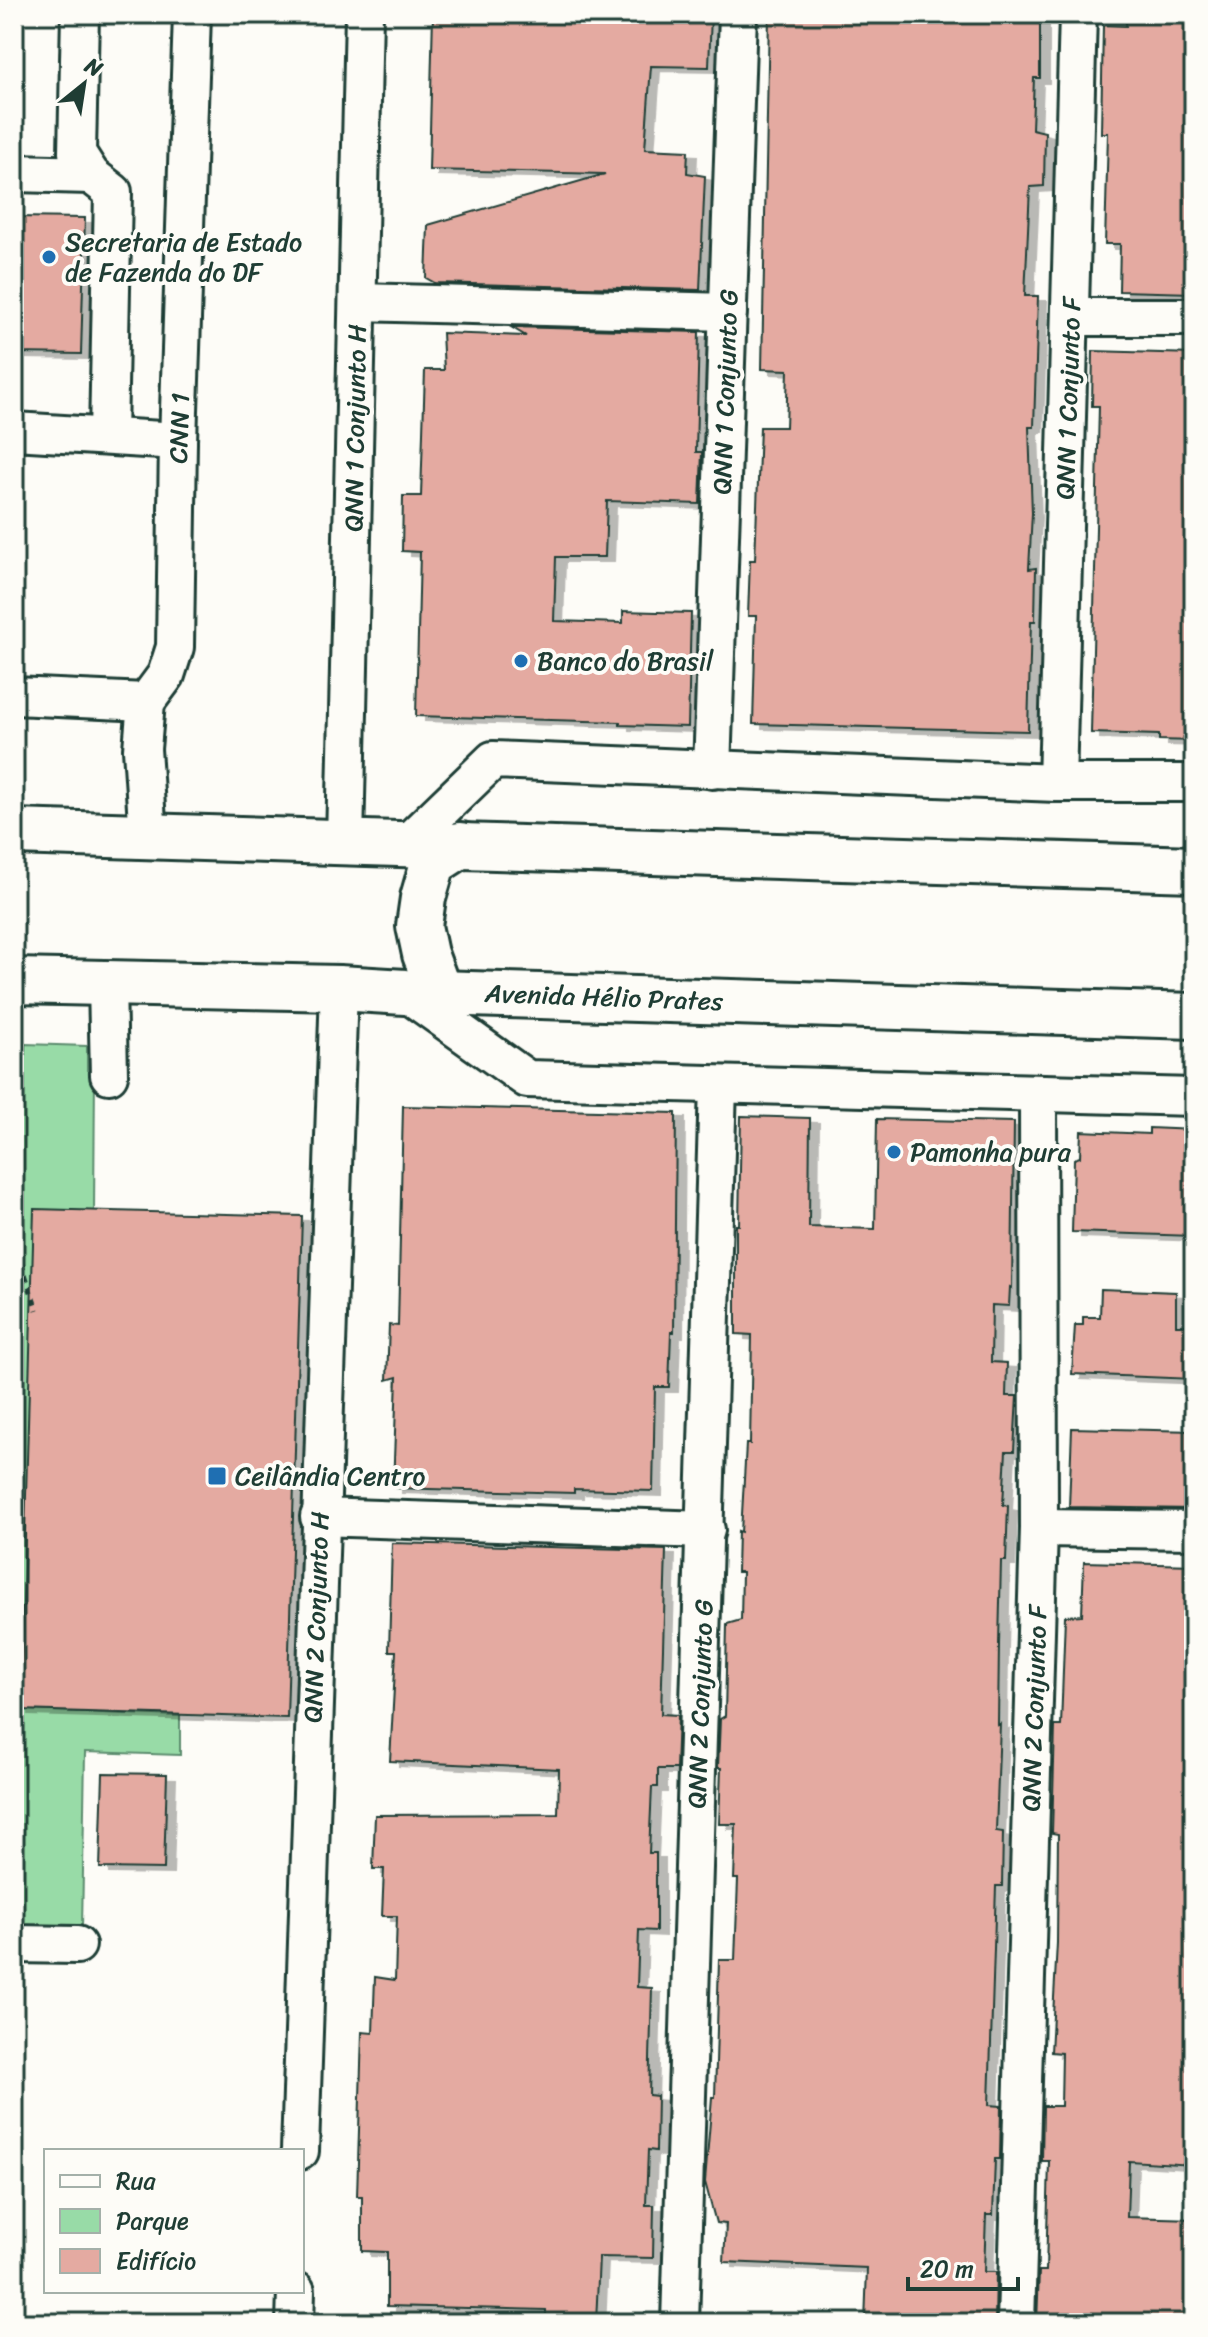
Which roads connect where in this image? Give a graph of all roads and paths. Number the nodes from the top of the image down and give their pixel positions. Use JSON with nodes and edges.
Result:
{"nodes":[{"id":1,"x":80,"y":14,"type":"edge"},
{"id":2,"x":192,"y":14,"type":"edge"},
{"id":3,"x":364,"y":14,"type":"edge"},
{"id":4,"x":738,"y":14,"type":"edge"},
{"id":5,"x":1078,"y":14,"type":"edge"},
{"id":6,"x":14,"y":173,"type":"edge"},
{"id":7,"x":91,"y":175,"type":"junction"},
{"id":8,"x":358,"y":302,"type":"junction"},
{"id":9,"x":728,"y":312,"type":"junction"},
{"id":10,"x":1071,"y":317,"type":"junction"},
{"id":11,"x":1194,"y":317,"type":"edge"},
{"id":12,"x":14,"y":431,"type":"edge"},
{"id":13,"x":108,"y":435,"type":"junction"},
{"id":14,"x":178,"y":441,"type":"junction"},
{"id":15,"x":14,"y":696,"type":"edge"},
{"id":16,"x":146,"y":702,"type":"junction"},
{"id":17,"x":712,"y":770,"type":"junction"},
{"id":18,"x":1057,"y":783,"type":"junction"},
{"id":19,"x":1194,"y":783,"type":"edge"},
{"id":20,"x":14,"y":832,"type":"edge"},
{"id":21,"x":148,"y":836,"type":"junction"},
{"id":22,"x":345,"y":842,"type":"junction"},
{"id":23,"x":406,"y":844,"type":"junction"},
{"id":24,"x":461,"y":845,"type":"junction"},
{"id":25,"x":1194,"y":869,"type":"edge"},
{"id":26,"x":14,"y":981,"type":"edge"},
{"id":27,"x":107,"y":984,"type":"junction"},
{"id":28,"x":339,"y":988,"type":"junction"},
{"id":29,"x":422,"y":992,"type":"junction"},
{"id":30,"x":1194,"y":1016,"type":"edge"},
{"id":31,"x":109,"y":1075,"type":"dead end"},
{"id":32,"x":718,"y":1086,"type":"junction"},
{"id":33,"x":1038,"y":1094,"type":"junction"},
{"id":34,"x":1194,"y":1097,"type":"edge"},
{"id":35,"x":14,"y":1241,"type":"edge"},
{"id":36,"x":37,"y":1310,"type":"dead end"},
{"id":37,"x":319,"y":1517,"type":"junction"},
{"id":38,"x":1039,"y":1528,"type":"junction"},
{"id":39,"x":706,"y":1530,"type":"junction"},
{"id":40,"x":1194,"y":1530,"type":"edge"},
{"id":41,"x":14,"y":1944,"type":"edge"},
{"id":42,"x":77,"y":1945,"type":"dead end"},
{"id":43,"x":300,"y":2149,"type":"edge"},
{"id":44,"x":296,"y":2293,"type":"edge"},
{"id":45,"x":295,"y":2323,"type":"edge"},
{"id":46,"x":680,"y":2323,"type":"edge"},
{"id":47,"x":1016,"y":2323,"type":"edge"}],
"edges":[{"from":1,"to":7,"type":"street"},
{"from":2,"to":14,"type":"street","name":"CNN 1"},
{"from":3,"to":8,"type":"street","name":"QNN 1 Conjunto H"},
{"from":4,"to":9,"type":"street","name":"QNN 1 Conjunto G"},
{"from":5,"to":10,"type":"street","name":"QNN 1 Conjunto F"},
{"from":6,"to":7,"type":"street"},
{"from":7,"to":13,"type":"street"},
{"from":8,"to":9,"type":"street"},
{"from":8,"to":22,"type":"street","name":"QNN 1 Conjunto H"},
{"from":9,"to":17,"type":"street","name":"QNN 1 Conjunto G"},
{"from":10,"to":11,"type":"street"},
{"from":10,"to":18,"type":"street","name":"QNN 1 Conjunto F"},
{"from":12,"to":13,"type":"street"},
{"from":13,"to":14,"type":"street"},
{"from":14,"to":16,"type":"street","name":"CNN 1"},
{"from":15,"to":16,"type":"street"},
{"from":16,"to":21,"type":"street"},
{"from":17,"to":18,"type":"street"},
{"from":17,"to":23,"type":"street"},
{"from":18,"to":19,"type":"street"},
{"from":20,"to":21,"type":"main road"},
{"from":21,"to":22,"type":"main road"},
{"from":22,"to":23,"type":"main road"},
{"from":23,"to":24,"type":"main road"},
{"from":24,"to":25,"type":"main road"},
{"from":24,"to":29,"type":"main road"},
{"from":26,"to":27,"type":"main road","name":"Avenida Hélio Prates"},
{"from":27,"to":28,"type":"main road","name":"Avenida Hélio Prates"},
{"from":27,"to":31,"type":"street"},
{"from":28,"to":29,"type":"main road","name":"Avenida Hélio Prates"},
{"from":28,"to":37,"type":"street","name":"QNN 2 Conjunto H"},
{"from":29,"to":30,"type":"main road","name":"Avenida Hélio Prates"},
{"from":29,"to":32,"type":"street"},
{"from":32,"to":33,"type":"street"},
{"from":32,"to":39,"type":"street","name":"QNN 2 Conjunto G"},
{"from":33,"to":34,"type":"street"},
{"from":33,"to":38,"type":"street","name":"QNN 2 Conjunto F"},
{"from":35,"to":36,"type":"path"},
{"from":37,"to":39,"type":"street"},
{"from":37,"to":43,"type":"street","name":"QNN 2 Conjunto H"},
{"from":38,"to":40,"type":"street"},
{"from":38,"to":47,"type":"street","name":"QNN 2 Conjunto F"},
{"from":39,"to":46,"type":"street","name":"QNN 2 Conjunto G"},
{"from":41,"to":42,"type":"street"},
{"from":44,"to":45,"type":"street"}]}
